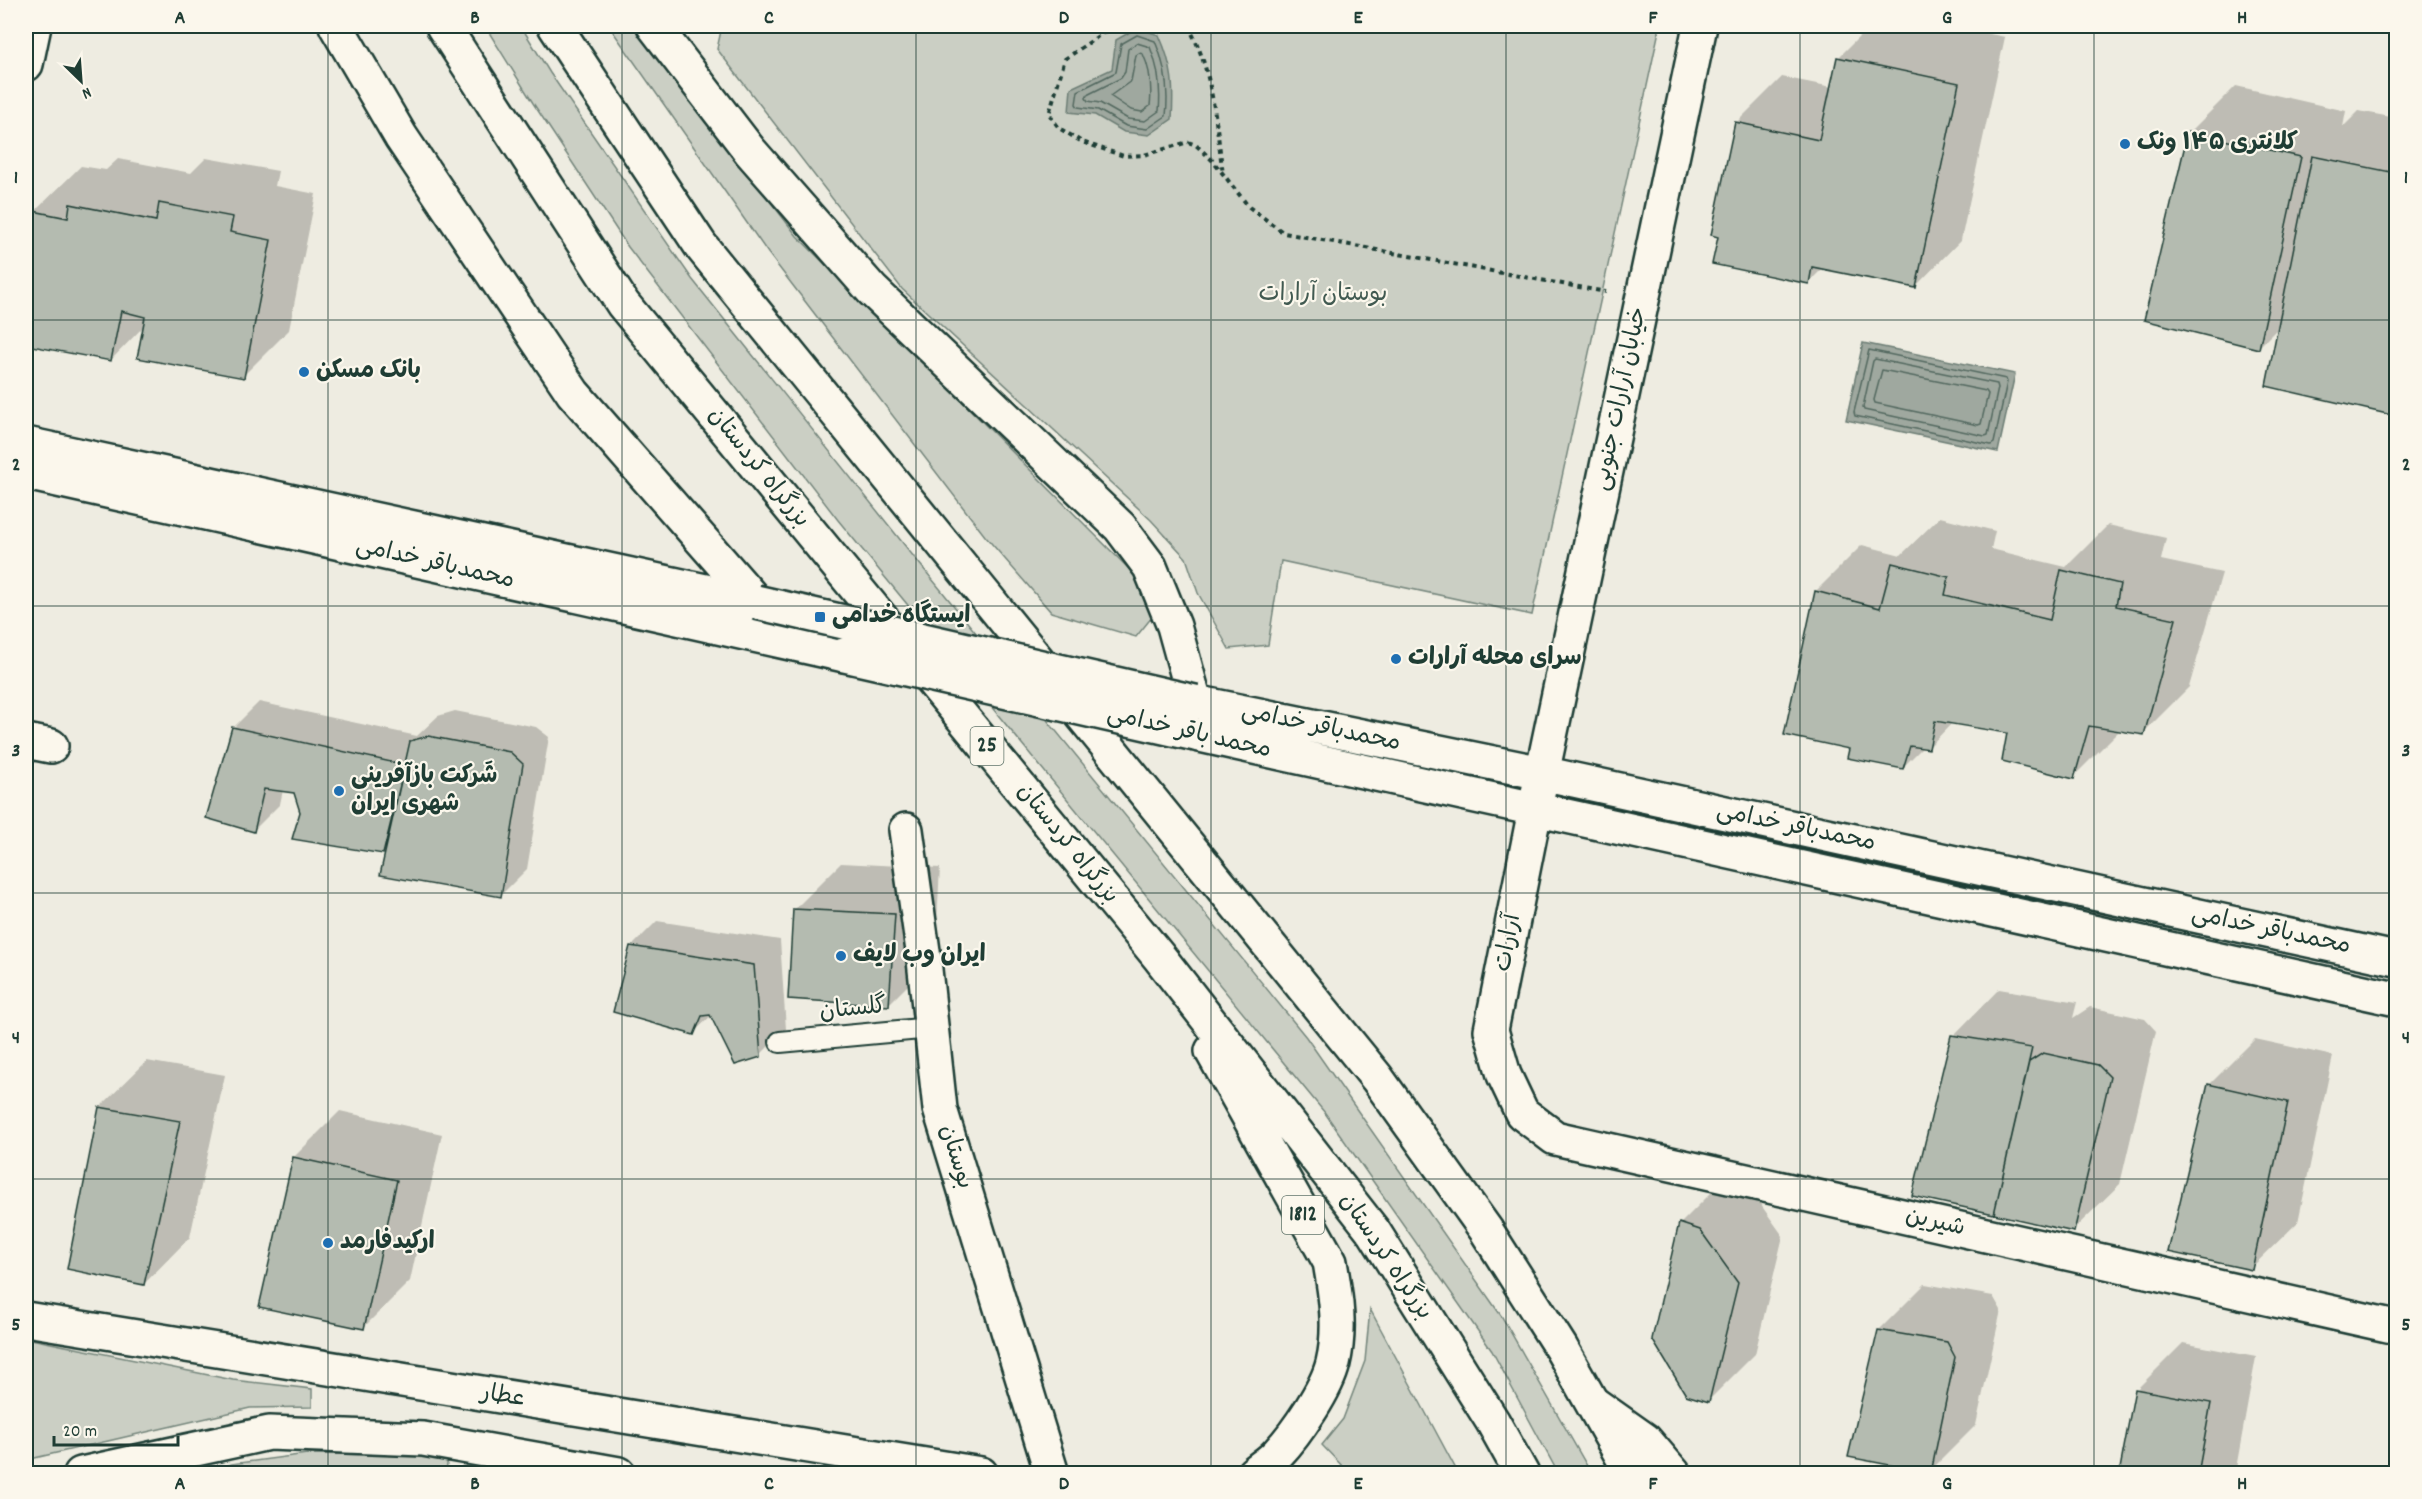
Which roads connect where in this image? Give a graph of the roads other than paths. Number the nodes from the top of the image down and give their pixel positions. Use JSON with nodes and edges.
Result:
{"nodes":[{"id":1,"x":34,"y":26,"type":"edge"},
{"id":2,"x":336,"y":26,"type":"edge"},
{"id":3,"x":443,"y":26,"type":"edge"},
{"id":4,"x":555,"y":26,"type":"edge"},
{"id":5,"x":654,"y":26,"type":"edge"},
{"id":6,"x":1700,"y":26,"type":"edge"},
{"id":7,"x":26,"y":64,"type":"edge"},
{"id":8,"x":27,"y":464,"type":"edge"},
{"id":9,"x":756,"y":602,"type":"junction"},
{"id":10,"x":844,"y":655,"type":"joint"},
{"id":11,"x":1132,"y":704,"type":"junction"},
{"id":12,"x":1195,"y":718,"type":"junction"},
{"id":13,"x":1542,"y":773,"type":"junction"},
{"id":14,"x":1535,"y":810,"type":"junction"},
{"id":15,"x":906,"y":830,"type":"dead end"},
{"id":16,"x":1160,"y":958,"type":"junction"},
{"id":17,"x":2397,"y":958,"type":"edge"},
{"id":18,"x":2397,"y":999,"type":"edge"},
{"id":19,"x":931,"y":1028,"type":"junction"},
{"id":20,"x":780,"y":1042,"type":"dead end"},
{"id":21,"x":1504,"y":1075,"type":"joint"},
{"id":22,"x":26,"y":1319,"type":"edge"},
{"id":23,"x":2397,"y":1327,"type":"edge"},
{"id":24,"x":1594,"y":1404,"type":"junction"},
{"id":25,"x":81,"y":1473,"type":"edge"},
{"id":26,"x":619,"y":1473,"type":"edge"},
{"id":27,"x":981,"y":1473,"type":"edge"},
{"id":28,"x":1052,"y":1473,"type":"edge"},
{"id":29,"x":1252,"y":1473,"type":"edge"},
{"id":30,"x":1522,"y":1473,"type":"edge"},
{"id":31,"x":1632,"y":1473,"type":"edge"},
{"id":32,"x":1674,"y":1473,"type":"edge"}],
"edges":[{"from":1,"to":7,"type":"main road"},
{"from":2,"to":9,"type":"main road"},
{"from":3,"to":16,"type":"main road","name":"بزرگراه کردستان","number":"25"},
{"from":4,"to":24,"type":"main road"},
{"from":5,"to":12,"type":"main road"},
{"from":6,"to":13,"type":"main road","name":"خیابان آرارات جنوبی"},
{"from":8,"to":9,"type":"main road","name":"محمدباقر خدامی"},
{"from":8,"to":10,"type":"main road","name":"محمدباقر خدامی"},
{"from":9,"to":11,"type":"main road","name":"محمد باقر خدامی","bridge":true},
{"from":10,"to":11,"type":"main road","name":"محمد باقر خدامی","bridge":true},
{"from":11,"to":12,"type":"main road","name":"محمد باقر خدامی","bridge":true},
{"from":12,"to":13,"type":"main road","name":"محمدباقر خدامی"},
{"from":12,"to":14,"type":"main road","name":"محمد باقر خدامی"},
{"from":13,"to":14,"type":"main road","name":"خیابان آرارات جنوبی"},
{"from":13,"to":17,"type":"main road","name":"محمدباقر خدامی"},
{"from":14,"to":18,"type":"main road","name":"محمدباقر خدامی"},
{"from":14,"to":21,"type":"main road","name":"آرارات"},
{"from":15,"to":19,"type":"main road","name":"بوستان"},
{"from":16,"to":29,"type":"main road","number":"1812"},
{"from":16,"to":30,"type":"main road","name":"بزرگراه کردستان","number":"25"},
{"from":19,"to":20,"type":"lane","name":"گلستان"},
{"from":19,"to":28,"type":"main road","name":"بوستان"},
{"from":21,"to":23,"type":"main road","name":"شیرین"},
{"from":22,"to":27,"type":"main road","name":"عطار"},
{"from":24,"to":31,"type":"main road"},
{"from":24,"to":32,"type":"main road"},
{"from":25,"to":26,"type":"main road"}]}
